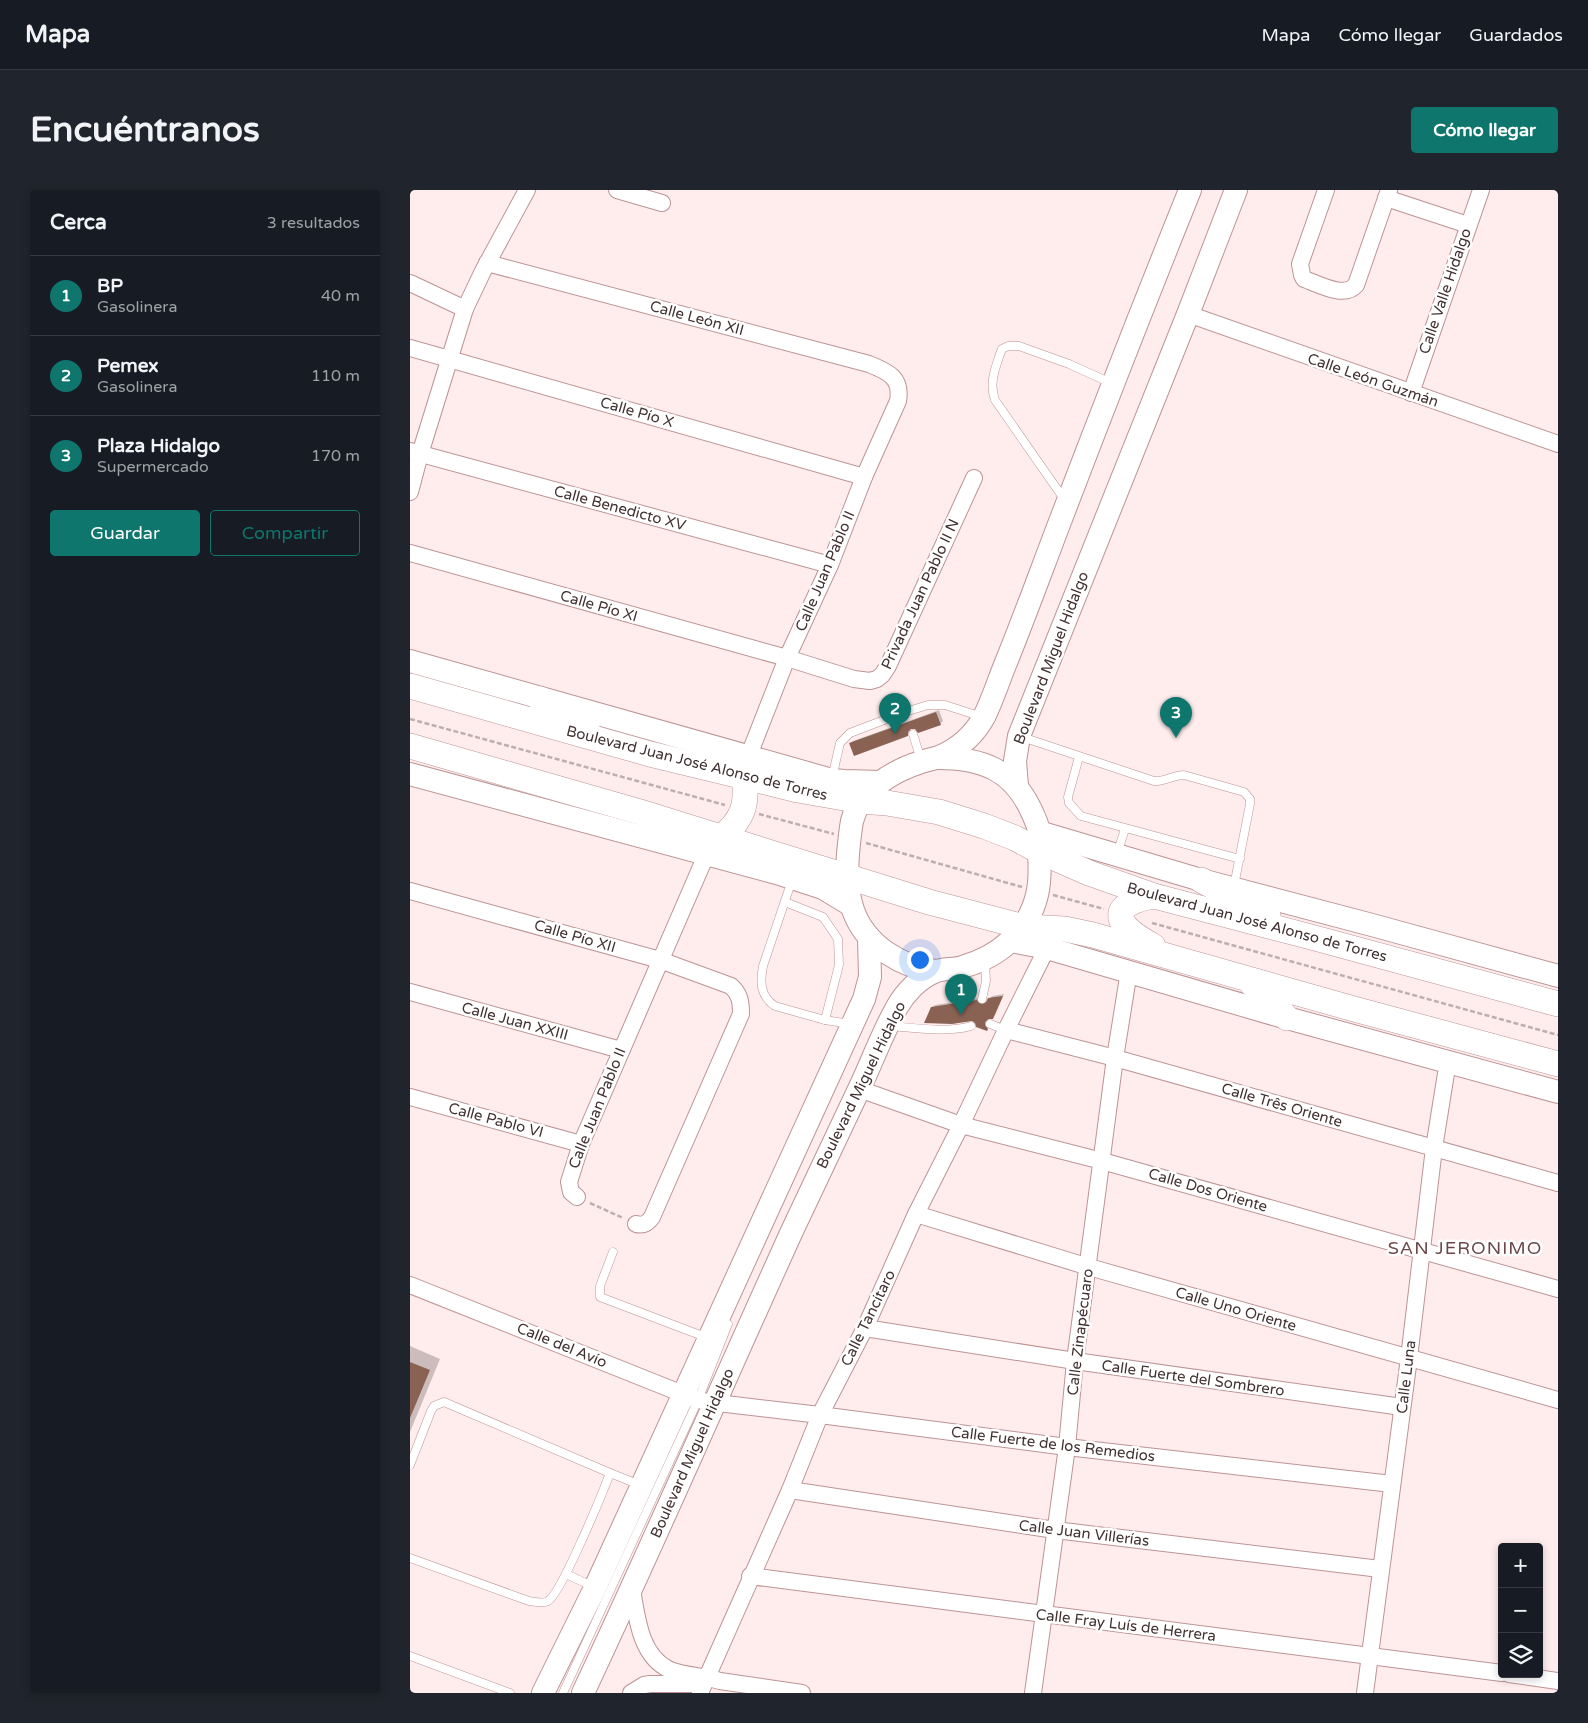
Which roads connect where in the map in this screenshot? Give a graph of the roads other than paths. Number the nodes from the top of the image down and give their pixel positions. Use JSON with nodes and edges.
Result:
{"nodes":[{"id":1,"x":527,"y":190,"type":"edge"},
{"id":2,"x":617,"y":190,"type":"edge"},
{"id":3,"x":1190,"y":190,"type":"edge"},
{"id":4,"x":1198,"y":190,"type":"edge"},
{"id":5,"x":1227,"y":190,"type":"edge"},
{"id":6,"x":1236,"y":190,"type":"edge"},
{"id":7,"x":1326,"y":190,"type":"edge"},
{"id":8,"x":1481,"y":190,"type":"edge"},
{"id":9,"x":1388,"y":194,"type":"edge"},
{"id":10,"x":662,"y":203,"type":"dead end"},
{"id":11,"x":1468,"y":225,"type":"junction"},
{"id":12,"x":487,"y":263,"type":"junction"},
{"id":13,"x":410,"y":283,"type":"edge"},
{"id":14,"x":465,"y":309,"type":"junction"},
{"id":15,"x":1188,"y":314,"type":"junction"},
{"id":16,"x":410,"y":348,"type":"edge"},
{"id":17,"x":450,"y":358,"type":"junction"},
{"id":18,"x":1113,"y":384,"type":"junction"},
{"id":19,"x":898,"y":386,"type":"joint"},
{"id":20,"x":1411,"y":393,"type":"junction"},
{"id":21,"x":1558,"y":444,"type":"edge"},
{"id":22,"x":415,"y":452,"type":"edge"},
{"id":23,"x":864,"y":477,"type":"junction"},
{"id":24,"x":974,"y":478,"type":"dead end"},
{"id":25,"x":410,"y":492,"type":"edge"},
{"id":26,"x":1067,"y":503,"type":"junction"},
{"id":27,"x":410,"y":553,"type":"edge"},
{"id":28,"x":830,"y":565,"type":"junction"},
{"id":29,"x":788,"y":658,"type":"junction"},
{"id":30,"x":410,"y":661,"type":"edge"},
{"id":31,"x":410,"y":686,"type":"edge"},
{"id":32,"x":540,"y":699,"type":"junction"},
{"id":33,"x":905,"y":712,"type":"junction"},
{"id":34,"x":983,"y":718,"type":"junction"},
{"id":35,"x":909,"y":721,"type":"dead end"},
{"id":36,"x":913,"y":734,"type":"dead end"},
{"id":37,"x":1019,"y":736,"type":"junction"},
{"id":38,"x":612,"y":743,"type":"junction"},
{"id":39,"x":410,"y":746,"type":"edge"},
{"id":40,"x":1079,"y":757,"type":"junction"},
{"id":41,"x":939,"y":759,"type":"junction"},
{"id":42,"x":746,"y":766,"type":"junction"},
{"id":43,"x":410,"y":774,"type":"edge"},
{"id":44,"x":832,"y":780,"type":"junction"},
{"id":45,"x":1012,"y":781,"type":"junction"},
{"id":46,"x":880,"y":782,"type":"junction"},
{"id":47,"x":861,"y":801,"type":"junction"},
{"id":48,"x":1125,"y":829,"type":"junction"},
{"id":49,"x":1039,"y":841,"type":"junction"},
{"id":50,"x":714,"y":846,"type":"junction"},
{"id":51,"x":1117,"y":856,"type":"junction"},
{"id":52,"x":1240,"y":859,"type":"junction"},
{"id":53,"x":787,"y":876,"type":"junction"},
{"id":54,"x":846,"y":876,"type":"junction"},
{"id":55,"x":1201,"y":880,"type":"junction"},
{"id":56,"x":1233,"y":888,"type":"junction"},
{"id":57,"x":410,"y":890,"type":"edge"},
{"id":58,"x":1154,"y":896,"type":"junction"},
{"id":59,"x":785,"y":902,"type":"junction"},
{"id":60,"x":851,"y":905,"type":"junction"},
{"id":61,"x":1018,"y":934,"type":"junction"},
{"id":62,"x":1311,"y":937,"type":"junction"},
{"id":63,"x":1047,"y":948,"type":"junction"},
{"id":64,"x":879,"y":949,"type":"junction"},
{"id":65,"x":1167,"y":955,"type":"junction"},
{"id":66,"x":984,"y":958,"type":"junction"},
{"id":67,"x":660,"y":960,"type":"junction"},
{"id":68,"x":1129,"y":971,"type":"junction"},
{"id":69,"x":920,"y":972,"type":"junction"},
{"id":70,"x":878,"y":974,"type":"dead end"},
{"id":71,"x":1558,"y":976,"type":"edge"},
{"id":72,"x":1242,"y":978,"type":"junction"},
{"id":73,"x":898,"y":990,"type":"dead end"},
{"id":74,"x":410,"y":992,"type":"edge"},
{"id":75,"x":982,"y":999,"type":"dead end"},
{"id":76,"x":1558,"y":1004,"type":"edge"},
{"id":77,"x":1287,"y":1018,"type":"junction"},
{"id":78,"x":825,"y":1020,"type":"junction"},
{"id":79,"x":852,"y":1025,"type":"junction"},
{"id":80,"x":888,"y":1026,"type":"junction"},
{"id":81,"x":971,"y":1026,"type":"dead end"},
{"id":82,"x":998,"y":1027,"type":"junction"},
{"id":83,"x":621,"y":1050,"type":"junction"},
{"id":84,"x":1115,"y":1058,"type":"junction"},
{"id":85,"x":1448,"y":1061,"type":"junction"},
{"id":86,"x":1558,"y":1064,"type":"edge"},
{"id":87,"x":859,"y":1089,"type":"junction"},
{"id":88,"x":1558,"y":1092,"type":"edge"},
{"id":89,"x":410,"y":1097,"type":"edge"},
{"id":90,"x":961,"y":1125,"type":"junction"},
{"id":91,"x":582,"y":1144,"type":"junction"},
{"id":92,"x":1434,"y":1148,"type":"junction"},
{"id":93,"x":1102,"y":1160,"type":"junction"},
{"id":94,"x":1558,"y":1183,"type":"edge"},
{"id":95,"x":789,"y":1184,"type":"dead end"},
{"id":96,"x":577,"y":1197,"type":"road end"},
{"id":97,"x":916,"y":1214,"type":"junction"},
{"id":98,"x":636,"y":1224,"type":"road end"},
{"id":99,"x":1421,"y":1251,"type":"junction"},
{"id":100,"x":613,"y":1252,"type":"dead end"},
{"id":101,"x":1089,"y":1266,"type":"junction"},
{"id":102,"x":410,"y":1285,"type":"edge"},
{"id":103,"x":1558,"y":1289,"type":"edge"},
{"id":104,"x":730,"y":1318,"type":"dead end"},
{"id":105,"x":865,"y":1328,"type":"junction"},
{"id":106,"x":708,"y":1339,"type":"junction"},
{"id":107,"x":1409,"y":1358,"type":"junction"},
{"id":108,"x":1076,"y":1361,"type":"junction"},
{"id":109,"x":701,"y":1400,"type":"junction"},
{"id":110,"x":1558,"y":1400,"type":"edge"},
{"id":111,"x":1402,"y":1408,"type":"junction"},
{"id":112,"x":820,"y":1415,"type":"junction"},
{"id":113,"x":1067,"y":1447,"type":"junction"},
{"id":114,"x":410,"y":1465,"type":"edge"},
{"id":115,"x":610,"y":1473,"type":"junction"},
{"id":116,"x":1392,"y":1484,"type":"junction"},
{"id":117,"x":641,"y":1486,"type":"junction"},
{"id":118,"x":790,"y":1490,"type":"junction"},
{"id":119,"x":1056,"y":1530,"type":"junction"},
{"id":120,"x":410,"y":1558,"type":"edge"},
{"id":121,"x":1380,"y":1569,"type":"junction"},
{"id":122,"x":566,"y":1574,"type":"junction"},
{"id":123,"x":750,"y":1576,"type":"junction"},
{"id":124,"x":595,"y":1588,"type":"junction"},
{"id":125,"x":632,"y":1589,"type":"junction"},
{"id":126,"x":1042,"y":1615,"type":"junction"},
{"id":127,"x":1369,"y":1655,"type":"junction"},
{"id":128,"x":410,"y":1656,"type":"edge"},
{"id":129,"x":1498,"y":1672,"type":"edge"},
{"id":130,"x":1537,"y":1678,"type":"edge"},
{"id":131,"x":1558,"y":1681,"type":"edge"},
{"id":132,"x":707,"y":1684,"type":"edge"},
{"id":133,"x":510,"y":1693,"type":"edge"},
{"id":134,"x":543,"y":1693,"type":"edge"},
{"id":135,"x":563,"y":1693,"type":"edge"},
{"id":136,"x":578,"y":1693,"type":"edge"},
{"id":137,"x":583,"y":1693,"type":"edge"},
{"id":138,"x":631,"y":1693,"type":"edge"},
{"id":139,"x":802,"y":1693,"type":"edge"},
{"id":140,"x":1033,"y":1693,"type":"edge"},
{"id":141,"x":1365,"y":1693,"type":"edge"}],
"edges":[{"from":1,"to":12,"type":"street"},
{"from":2,"to":10,"type":"street"},
{"from":3,"to":18,"type":"main road","name":"Boulevard Miguel Hidalgo"},
{"from":4,"to":41,"type":"lane"},
{"from":5,"to":45,"type":"lane"},
{"from":6,"to":15,"type":"main road","name":"Boulevard Miguel Hidalgo"},
{"from":7,"to":9,"type":"street"},
{"from":8,"to":11,"type":"street","name":"Calle Valle Hidalgo"},
{"from":9,"to":11,"type":"street"},
{"from":11,"to":20,"type":"street","name":"Calle Valle Hidalgo"},
{"from":12,"to":14,"type":"street"},
{"from":12,"to":19,"type":"street","name":"Calle León XII"},
{"from":13,"to":14,"type":"street"},
{"from":14,"to":17,"type":"street"},
{"from":15,"to":20,"type":"street","name":"Calle León Guzmán"},
{"from":15,"to":37,"type":"main road","name":"Boulevard Miguel Hidalgo"},
{"from":16,"to":17,"type":"street","name":"Calle Pío X"},
{"from":17,"to":22,"type":"street"},
{"from":17,"to":23,"type":"street","name":"Calle Pío X"},
{"from":18,"to":26,"type":"main road","name":"Boulevard Miguel Hidalgo"},
{"from":18,"to":26,"type":"lane"},
{"from":19,"to":23,"type":"street","name":"Calle Juan Pablo II"},
{"from":20,"to":21,"type":"street","name":"Calle León Guzmán"},
{"from":22,"to":25,"type":"street"},
{"from":22,"to":28,"type":"street","name":"Calle Benedicto XV"},
{"from":23,"to":28,"type":"street","name":"Calle Juan Pablo II"},
{"from":24,"to":29,"type":"street","name":"Privada Juan Pablo II N"},
{"from":26,"to":34,"type":"main road","name":"Boulevard Miguel Hidalgo"},
{"from":27,"to":29,"type":"street","name":"Calle Pío XI"},
{"from":28,"to":29,"type":"street","name":"Calle Juan Pablo II"},
{"from":29,"to":42,"type":"street","name":"Calle Juan Pablo II"},
{"from":30,"to":32,"type":"main road","name":"Boulevard Juan José Alonso de Torres"},
{"from":31,"to":38,"type":"main road","name":"Boulevard Juan José Alonso de Torres"},
{"from":32,"to":38,"type":"main road"},
{"from":32,"to":42,"type":"main road","name":"Boulevard Juan José Alonso de Torres"},
{"from":33,"to":34,"type":"lane"},
{"from":33,"to":35,"type":"lane"},
{"from":33,"to":44,"type":"lane"},
{"from":34,"to":41,"type":"main road","name":"Boulevard Miguel Hidalgo"},
{"from":36,"to":41,"type":"lane"},
{"from":37,"to":40,"type":"lane"},
{"from":37,"to":45,"type":"main road","name":"Boulevard Miguel Hidalgo"},
{"from":38,"to":42,"type":"main road","name":"Boulevard Juan José Alonso de Torres"},
{"from":39,"to":50,"type":"main road"},
{"from":40,"to":48,"type":"lane"},
{"from":40,"to":52,"type":"lane"},
{"from":41,"to":45,"type":"main road"},
{"from":41,"to":46,"type":"main road","name":"Boulevard Miguel Hidalgo"},
{"from":42,"to":44,"type":"main road","name":"Boulevard Juan José Alonso de Torres"},
{"from":42,"to":47,"type":"main road","name":"Boulevard Juan José Alonso de Torres"},
{"from":42,"to":50,"type":"main road"},
{"from":43,"to":50,"type":"main road"},
{"from":44,"to":46,"type":"main road","name":"Boulevard Juan José Alonso de Torres"},
{"from":45,"to":49,"type":"main road","name":"Boulevard Miguel Hidalgo"},
{"from":46,"to":47,"type":"main road","name":"Boulevard Miguel Hidalgo"},
{"from":47,"to":49,"type":"main road","name":"Boulevard Juan José Alonso de Torres"},
{"from":47,"to":54,"type":"main road","name":"Boulevard Miguel Hidalgo"},
{"from":48,"to":51,"type":"lane"},
{"from":48,"to":52,"type":"lane"},
{"from":49,"to":51,"type":"main road"},
{"from":49,"to":58,"type":"main road","name":"Boulevard Juan José Alonso de Torres"},
{"from":49,"to":61,"type":"main road","name":"Boulevard Miguel Hidalgo"},
{"from":50,"to":53,"type":"main road"},
{"from":50,"to":54,"type":"main road"},
{"from":50,"to":67,"type":"street","name":"Calle Juan Pablo II"},
{"from":51,"to":55,"type":"main road"},
{"from":52,"to":56,"type":"lane"},
{"from":53,"to":59,"type":"lane"},
{"from":53,"to":60,"type":"main road"},
{"from":54,"to":60,"type":"main road","name":"Boulevard Miguel Hidalgo"},
{"from":54,"to":61,"type":"main road"},
{"from":55,"to":56,"type":"main road"},
{"from":55,"to":62,"type":"main road"},
{"from":56,"to":71,"type":"main road"},
{"from":57,"to":67,"type":"street","name":"Calle Pío XII"},
{"from":58,"to":62,"type":"main road","name":"Boulevard Juan José Alonso de Torres"},
{"from":58,"to":65,"type":"main road"},
{"from":59,"to":78,"type":"lane"},
{"from":59,"to":78,"type":"lane"},
{"from":60,"to":64,"type":"main road","name":"Boulevard Miguel Hidalgo"},
{"from":61,"to":63,"type":"main road"},
{"from":61,"to":65,"type":"main road"},
{"from":61,"to":66,"type":"main road","name":"Boulevard Miguel Hidalgo"},
{"from":62,"to":76,"type":"main road","name":"Boulevard Juan José Alonso de Torres"},
{"from":63,"to":68,"type":"main road"},
{"from":63,"to":82,"type":"street","name":"Calle Tancítaro"},
{"from":64,"to":69,"type":"main road"},
{"from":64,"to":79,"type":"main road","name":"Boulevard Miguel Hidalgo"},
{"from":65,"to":72,"type":"main road"},
{"from":66,"to":69,"type":"main road","name":"Boulevard Miguel Hidalgo"},
{"from":66,"to":75,"type":"lane"},
{"from":67,"to":83,"type":"street","name":"Calle Juan Pablo II"},
{"from":67,"to":98,"type":"street","name":"Calle Pío XII"},
{"from":68,"to":77,"type":"main road"},
{"from":68,"to":84,"type":"street","name":"Calle Zinapécuaro"},
{"from":69,"to":80,"type":"main road","name":"Boulevard Miguel Hidalgo"},
{"from":70,"to":95,"type":"lane"},
{"from":72,"to":77,"type":"main road"},
{"from":72,"to":86,"type":"main road"},
{"from":73,"to":109,"type":"lane"},
{"from":74,"to":83,"type":"street","name":"Calle Juan XXIII"},
{"from":77,"to":85,"type":"main road"},
{"from":78,"to":79,"type":"lane"},
{"from":79,"to":106,"type":"main road","name":"Boulevard Miguel Hidalgo"},
{"from":80,"to":81,"type":"lane"},
{"from":80,"to":87,"type":"main road","name":"Boulevard Miguel Hidalgo"},
{"from":82,"to":84,"type":"street","name":"Calle Três Oriente"},
{"from":82,"to":90,"type":"street","name":"Calle Tancítaro"},
{"from":83,"to":91,"type":"street","name":"Calle Juan Pablo II"},
{"from":84,"to":92,"type":"street","name":"Calle Três Oriente"},
{"from":84,"to":93,"type":"street","name":"Calle Zinapécuaro"},
{"from":85,"to":88,"type":"main road"},
{"from":85,"to":92,"type":"street","name":"Calle Luna"},
{"from":87,"to":90,"type":"street","name":"Calle Dos Oriente"},
{"from":87,"to":109,"type":"main road","name":"Boulevard Miguel Hidalgo"},
{"from":89,"to":91,"type":"street","name":"Calle Pablo VI"},
{"from":90,"to":93,"type":"street","name":"Calle Dos Oriente"},
{"from":90,"to":97,"type":"street","name":"Calle Tancítaro"},
{"from":91,"to":96,"type":"street","name":"Calle Juan Pablo II"},
{"from":92,"to":94,"type":"street","name":"Calle Três Oriente"},
{"from":92,"to":99,"type":"street","name":"Calle Luna"},
{"from":93,"to":99,"type":"street","name":"Calle Dos Oriente"},
{"from":93,"to":101,"type":"street","name":"Calle Zinapécuaro"},
{"from":97,"to":101,"type":"street","name":"Calle Uno Oriente"},
{"from":97,"to":105,"type":"street","name":"Calle Tancítaro"},
{"from":99,"to":103,"type":"street","name":"Calle Dos Oriente"},
{"from":99,"to":107,"type":"street","name":"Calle Luna"},
{"from":100,"to":106,"type":"lane"},
{"from":101,"to":107,"type":"street","name":"Calle Uno Oriente"},
{"from":101,"to":108,"type":"street","name":"Calle Zinapécuaro"},
{"from":102,"to":109,"type":"street","name":"Calle del Avío"},
{"from":104,"to":109,"type":"lane"},
{"from":105,"to":108,"type":"street","name":"Calle Fuerte del Sombrero"},
{"from":105,"to":112,"type":"street","name":"Calle Tancítaro"},
{"from":106,"to":109,"type":"main road","name":"Boulevard Miguel Hidalgo"},
{"from":107,"to":110,"type":"street","name":"Calle Uno Oriente"},
{"from":107,"to":111,"type":"street","name":"Calle Luna"},
{"from":108,"to":111,"type":"street","name":"Calle Fuerte del Sombrero"},
{"from":108,"to":113,"type":"street","name":"Calle Zinapécuaro"},
{"from":109,"to":112,"type":"street","name":"Calle Fuerte de los Remedios"},
{"from":109,"to":117,"type":"main road","name":"Boulevard Miguel Hidalgo"},
{"from":109,"to":125,"type":"main road","name":"Boulevard Miguel Hidalgo"},
{"from":109,"to":135,"type":"lane"},
{"from":109,"to":136,"type":"lane"},
{"from":111,"to":116,"type":"street","name":"Calle Luna"},
{"from":112,"to":113,"type":"street","name":"Calle Fuerte de los Remedios"},
{"from":112,"to":118,"type":"street","name":"Calle Tancítaro"},
{"from":113,"to":116,"type":"street","name":"Calle Fuerte de los Remedios"},
{"from":113,"to":119,"type":"street","name":"Calle Zinapécuaro"},
{"from":114,"to":115,"type":"lane"},
{"from":115,"to":117,"type":"lane"},
{"from":115,"to":122,"type":"lane"},
{"from":116,"to":121,"type":"street","name":"Calle Luna"},
{"from":117,"to":124,"type":"main road","name":"Boulevard Miguel Hidalgo"},
{"from":118,"to":119,"type":"street","name":"Calle Juan Villerías"},
{"from":118,"to":123,"type":"street","name":"Calle Tancítaro"},
{"from":119,"to":121,"type":"street","name":"Calle Juan Villerías"},
{"from":119,"to":126,"type":"street","name":"Calle Zinapécuaro"},
{"from":120,"to":122,"type":"lane"},
{"from":121,"to":127,"type":"street","name":"Calle Luna"},
{"from":122,"to":124,"type":"lane"},
{"from":123,"to":126,"type":"street","name":"Calle Fray Luís de Herrera"},
{"from":123,"to":132,"type":"street","name":"Calle Tancítaro"},
{"from":124,"to":134,"type":"main road","name":"Boulevard Miguel Hidalgo"},
{"from":125,"to":132,"type":"street"},
{"from":125,"to":137,"type":"main road","name":"Boulevard Miguel Hidalgo"},
{"from":126,"to":127,"type":"street","name":"Calle Fray Luís de Herrera"},
{"from":126,"to":140,"type":"street","name":"Calle Zinapécuaro"},
{"from":127,"to":129,"type":"street","name":"Calle Fray Luís de Herrera"},
{"from":127,"to":141,"type":"street","name":"Calle Luna"},
{"from":128,"to":133,"type":"lane"},
{"from":130,"to":131,"type":"street"},
{"from":132,"to":138,"type":"street"},
{"from":132,"to":139,"type":"street"}]}
